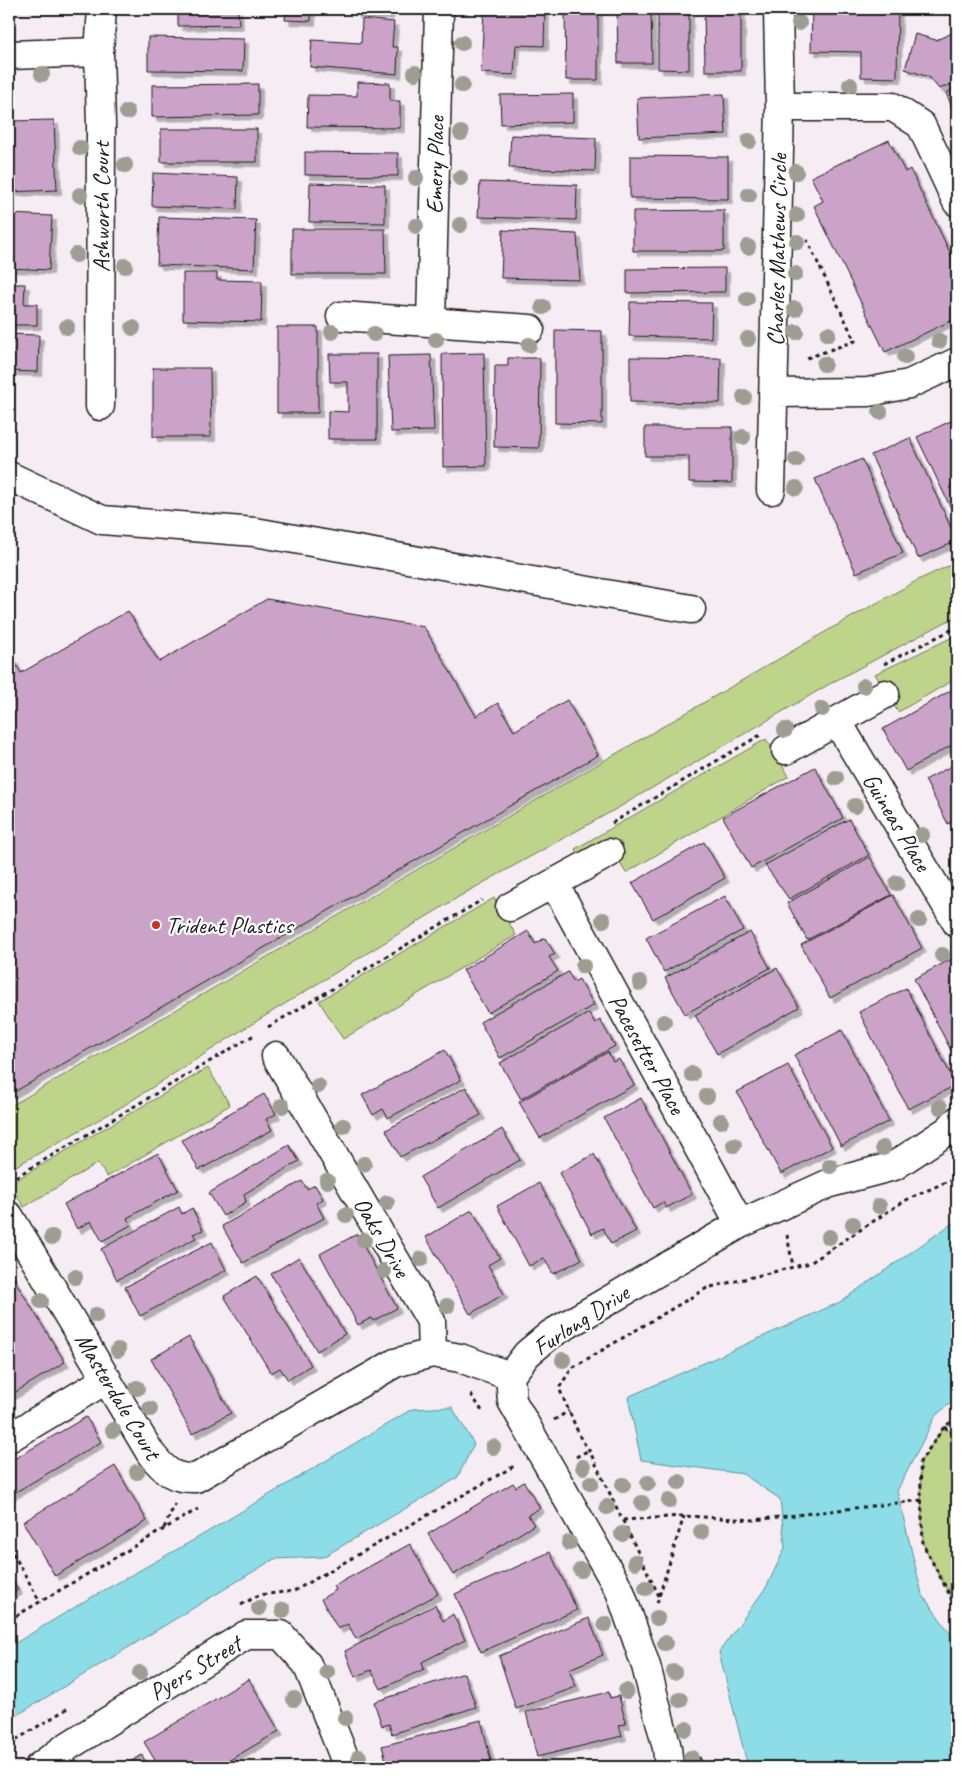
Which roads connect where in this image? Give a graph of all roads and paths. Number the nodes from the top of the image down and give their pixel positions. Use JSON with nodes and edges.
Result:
{"nodes":[{"id":1,"x":102,"y":9,"type":"edge"},
{"id":2,"x":439,"y":9,"type":"edge"},
{"id":3,"x":778,"y":9,"type":"edge"},
{"id":4,"x":99,"y":52,"type":"junction"},
{"id":5,"x":9,"y":55,"type":"edge"},
{"id":6,"x":780,"y":107,"type":"junction"},
{"id":7,"x":957,"y":202,"type":"edge"},
{"id":8,"x":804,"y":235,"type":"dead end"},
{"id":9,"x":341,"y":316,"type":"dead end"},
{"id":10,"x":431,"y":322,"type":"junction"},
{"id":11,"x":530,"y":329,"type":"dead end"},
{"id":12,"x":806,"y":358,"type":"dead end"},
{"id":13,"x":957,"y":362,"type":"edge"},
{"id":14,"x":773,"y":393,"type":"junction"},
{"id":15,"x":100,"y":406,"type":"dead end"},
{"id":16,"x":9,"y":476,"type":"edge"},
{"id":17,"x":772,"y":490,"type":"dead end"},
{"id":18,"x":691,"y":609,"type":"dead end"},
{"id":19,"x":885,"y":694,"type":"dead end"},
{"id":20,"x":837,"y":721,"type":"junction"},
{"id":21,"x":747,"y":743,"type":"dead end"},
{"id":22,"x":786,"y":750,"type":"dead end"},
{"id":23,"x":608,"y":839,"type":"joint"},
{"id":24,"x":554,"y":883,"type":"junction"},
{"id":25,"x":500,"y":902,"type":"joint"},
{"id":26,"x":957,"y":923,"type":"edge"},
{"id":27,"x":268,"y":1027,"type":"dead end"},
{"id":28,"x":260,"y":1032,"type":"dead end"},
{"id":29,"x":276,"y":1056,"type":"dead end"},
{"id":30,"x":957,"y":1121,"type":"edge"},
{"id":31,"x":957,"y":1177,"type":"edge"},
{"id":32,"x":9,"y":1181,"type":"edge"},
{"id":33,"x":9,"y":1216,"type":"edge"},
{"id":34,"x":740,"y":1224,"type":"junction"},
{"id":35,"x":786,"y":1229,"type":"dead end"},
{"id":36,"x":793,"y":1266,"type":"junction"},
{"id":37,"x":432,"y":1353,"type":"junction"},
{"id":38,"x":510,"y":1376,"type":"junction"},
{"id":39,"x":107,"y":1379,"type":"junction"},
{"id":40,"x":469,"y":1390,"type":"dead end"},
{"id":41,"x":485,"y":1416,"type":"dead end"},
{"id":42,"x":957,"y":1418,"type":"edge"},
{"id":43,"x":944,"y":1427,"type":"junction"},
{"id":44,"x":957,"y":1436,"type":"edge"},
{"id":45,"x":9,"y":1438,"type":"edge"},
{"id":46,"x":516,"y":1460,"type":"dead end"},
{"id":47,"x":177,"y":1500,"type":"dead end"},
{"id":48,"x":922,"y":1500,"type":"junction"},
{"id":49,"x":206,"y":1504,"type":"dead end"},
{"id":50,"x":684,"y":1516,"type":"junction"},
{"id":51,"x":623,"y":1520,"type":"junction"},
{"id":52,"x":164,"y":1528,"type":"junction"},
{"id":53,"x":9,"y":1546,"type":"edge"},
{"id":54,"x":659,"y":1596,"type":"junction"},
{"id":55,"x":40,"y":1602,"type":"junction"},
{"id":56,"x":957,"y":1609,"type":"edge"},
{"id":57,"x":233,"y":1610,"type":"dead end"},
{"id":58,"x":659,"y":1610,"type":"dead end"},
{"id":59,"x":9,"y":1620,"type":"edge"},
{"id":60,"x":74,"y":1705,"type":"dead end"},
{"id":61,"x":9,"y":1744,"type":"edge"},
{"id":62,"x":696,"y":1748,"type":"dead end"},
{"id":63,"x":39,"y":1767,"type":"edge"},
{"id":64,"x":348,"y":1767,"type":"edge"},
{"id":65,"x":669,"y":1767,"type":"edge"},
{"id":66,"x":703,"y":1767,"type":"edge"}],
"edges":[{"from":1,"to":4,"type":"street","name":"Ashworth Court"},
{"from":2,"to":10,"type":"street","name":"Emery Place"},
{"from":3,"to":6,"type":"street","name":"Charles Mathews Circle"},
{"from":4,"to":5,"type":"street"},
{"from":4,"to":15,"type":"street","name":"Ashworth Court"},
{"from":6,"to":7,"type":"street"},
{"from":6,"to":14,"type":"street","name":"Charles Mathews Circle"},
{"from":8,"to":12,"type":"path"},
{"from":9,"to":10,"type":"street"},
{"from":10,"to":11,"type":"street"},
{"from":13,"to":14,"type":"street"},
{"from":14,"to":17,"type":"street","name":"Charles Mathews Circle"},
{"from":16,"to":18,"type":"street"},
{"from":19,"to":20,"type":"street"},
{"from":20,"to":22,"type":"street"},
{"from":20,"to":26,"type":"street","name":"Guineas Place"},
{"from":21,"to":23,"type":"path"},
{"from":23,"to":24,"type":"street"},
{"from":24,"to":25,"type":"street"},
{"from":24,"to":34,"type":"street","name":"Pacesetter Place"},
{"from":25,"to":27,"type":"path"},
{"from":28,"to":32,"type":"path"},
{"from":29,"to":37,"type":"street","name":"Oaks Drive"},
{"from":30,"to":34,"type":"street","name":"Furlong Drive"},
{"from":31,"to":36,"type":"path"},
{"from":33,"to":39,"type":"street","name":"Masterdale Court"},
{"from":34,"to":38,"type":"street","name":"Furlong Drive"},
{"from":35,"to":36,"type":"path"},
{"from":36,"to":51,"type":"path"},
{"from":37,"to":38,"type":"street"},
{"from":37,"to":39,"type":"street","name":"Masterdale Court"},
{"from":38,"to":65,"type":"street","name":"Furlong Drive"},
{"from":39,"to":45,"type":"street"},
{"from":40,"to":41,"type":"path"},
{"from":42,"to":43,"type":"path"},
{"from":43,"to":44,"type":"path"},
{"from":43,"to":48,"type":"path"},
{"from":46,"to":57,"type":"path"},
{"from":47,"to":52,"type":"path"},
{"from":48,"to":50,"type":"path"},
{"from":48,"to":56,"type":"path"},
{"from":49,"to":52,"type":"path"},
{"from":50,"to":51,"type":"path"},
{"from":50,"to":54,"type":"path"},
{"from":51,"to":54,"type":"path"},
{"from":52,"to":55,"type":"path"},
{"from":53,"to":55,"type":"path"},
{"from":54,"to":58,"type":"path"},
{"from":55,"to":59,"type":"path"},
{"from":60,"to":61,"type":"path"},
{"from":62,"to":66,"type":"path"},
{"from":63,"to":64,"type":"street","name":"Pyers Street"}]}
